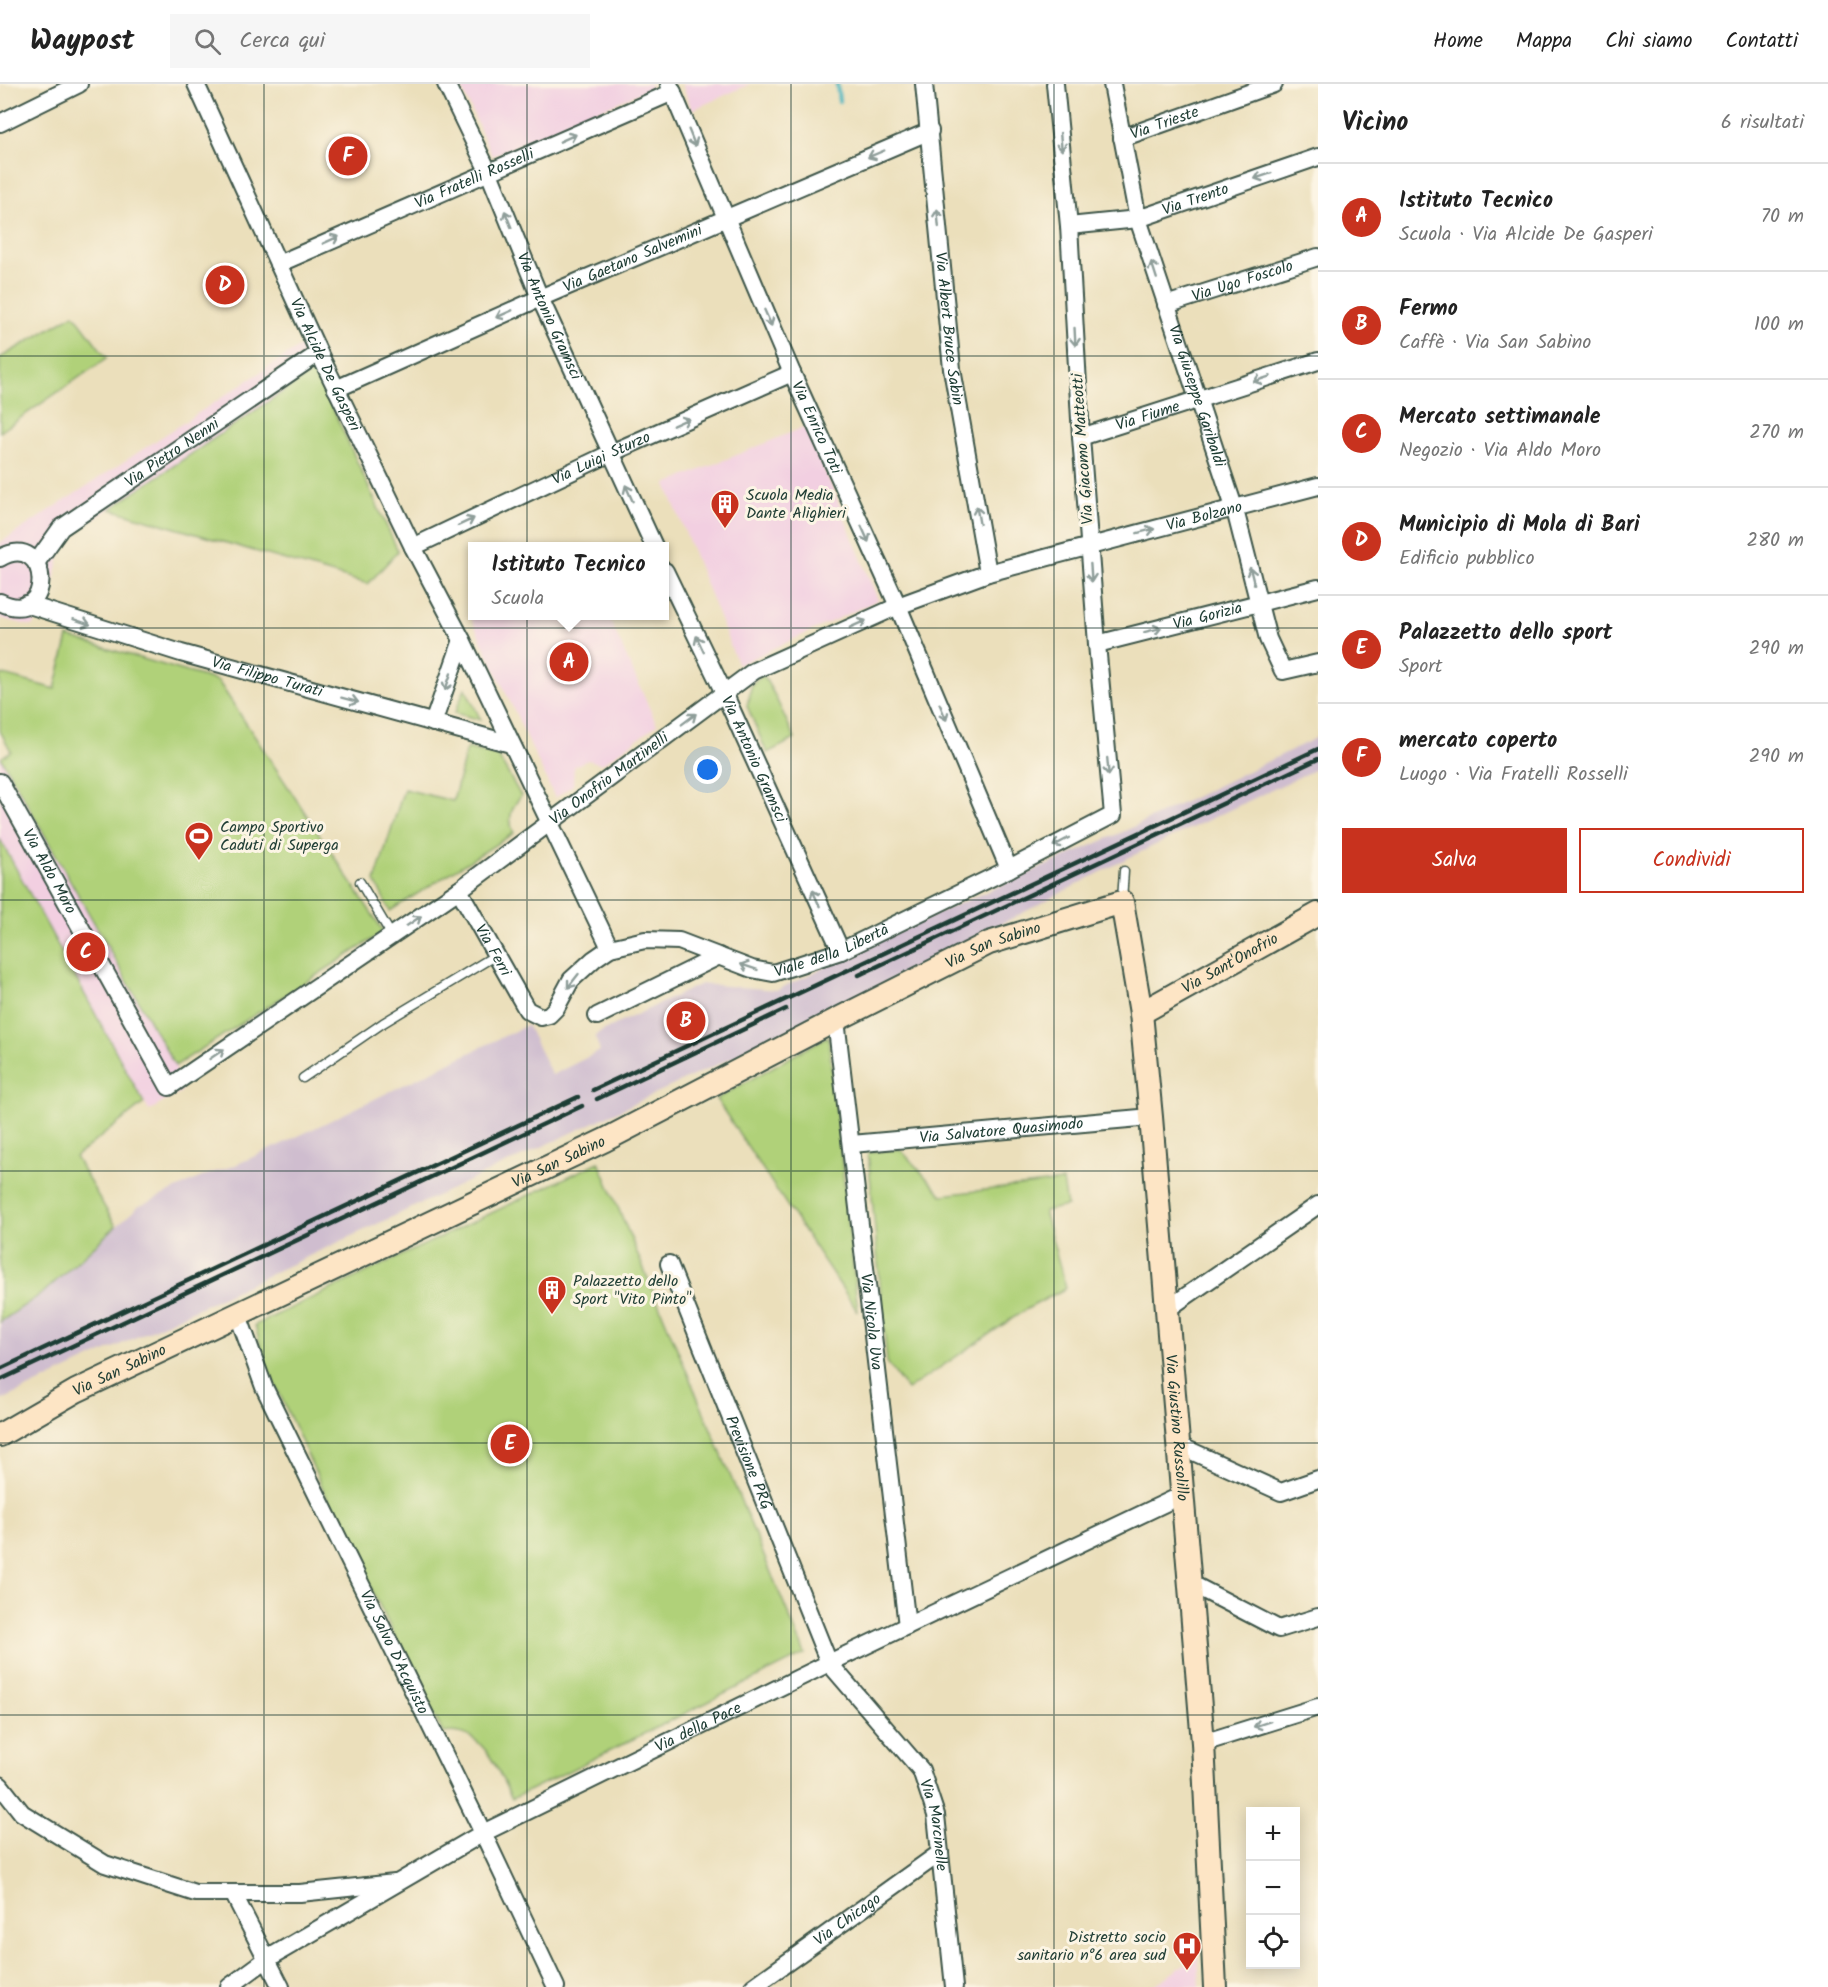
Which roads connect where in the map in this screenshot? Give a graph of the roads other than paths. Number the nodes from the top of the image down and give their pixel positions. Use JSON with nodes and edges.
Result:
{"nodes":[{"id":1,"x":79,"y":84,"type":"edge"},
{"id":2,"x":196,"y":84,"type":"edge"},
{"id":3,"x":446,"y":84,"type":"edge"},
{"id":4,"x":924,"y":84,"type":"edge"},
{"id":5,"x":1055,"y":84,"type":"edge"},
{"id":6,"x":1112,"y":84,"type":"edge"},
{"id":7,"x":1274,"y":84,"type":"edge"},
{"id":8,"x":671,"y":88,"type":"edge"},
{"id":9,"x":0,"y":123,"type":"edge"},
{"id":10,"x":930,"y":131,"type":"junction"},
{"id":11,"x":1122,"y":138,"type":"junction"},
{"id":12,"x":1318,"y":157,"type":"edge"},
{"id":13,"x":489,"y":173,"type":"junction"},
{"id":14,"x":725,"y":218,"type":"junction"},
{"id":15,"x":1138,"y":219,"type":"junction"},
{"id":16,"x":1070,"y":226,"type":"junction"},
{"id":17,"x":1318,"y":257,"type":"edge"},
{"id":18,"x":278,"y":264,"type":"junction"},
{"id":19,"x":540,"y":298,"type":"junction"},
{"id":20,"x":1166,"y":305,"type":"junction"},
{"id":21,"x":319,"y":353,"type":"junction"},
{"id":22,"x":1318,"y":361,"type":"edge"},
{"id":23,"x":792,"y":373,"type":"junction"},
{"id":24,"x":336,"y":389,"type":"junction"},
{"id":25,"x":1200,"y":400,"type":"junction"},
{"id":26,"x":1081,"y":437,"type":"junction"},
{"id":27,"x":611,"y":453,"type":"junction"},
{"id":28,"x":1318,"y":486,"type":"edge"},
{"id":29,"x":1235,"y":510,"type":"junction"},
{"id":30,"x":652,"y":542,"type":"edge"},
{"id":31,"x":1089,"y":545,"type":"junction"},
{"id":32,"x":413,"y":547,"type":"junction"},
{"id":33,"x":0,"y":558,"type":"edge"},
{"id":34,"x":36,"y":563,"type":"junction"},
{"id":35,"x":988,"y":573,"type":"junction"},
{"id":36,"x":669,"y":579,"type":"edge"},
{"id":37,"x":1318,"y":588,"type":"edge"},
{"id":38,"x":0,"y":602,"type":"edge"},
{"id":39,"x":26,"y":604,"type":"junction"},
{"id":40,"x":1258,"y":604,"type":"junction"},
{"id":41,"x":898,"y":606,"type":"junction"},
{"id":42,"x":462,"y":640,"type":"junction"},
{"id":43,"x":1097,"y":644,"type":"junction"},
{"id":44,"x":1318,"y":663,"type":"edge"},
{"id":45,"x":724,"y":693,"type":"junction"},
{"id":46,"x":433,"y":723,"type":"junction"},
{"id":47,"x":511,"y":744,"type":"junction"},
{"id":48,"x":0,"y":782,"type":"edge"},
{"id":49,"x":1113,"y":814,"type":"joint"},
{"id":50,"x":551,"y":822,"type":"junction"},
{"id":51,"x":1009,"y":869,"type":"junction"},
{"id":52,"x":1124,"y":870,"type":"dead end"},
{"id":53,"x":360,"y":882,"type":"dead end"},
{"id":54,"x":459,"y":890,"type":"junction"},
{"id":55,"x":1122,"y":902,"type":"junction"},
{"id":56,"x":1317,"y":916,"type":"edge"},
{"id":57,"x":392,"y":936,"type":"junction"},
{"id":58,"x":610,"y":948,"type":"junction"},
{"id":59,"x":841,"y":951,"type":"junction"},
{"id":60,"x":496,"y":955,"type":"junction"},
{"id":61,"x":719,"y":956,"type":"junction"},
{"id":62,"x":527,"y":1010,"type":"joint"},
{"id":63,"x":1141,"y":1013,"type":"junction"},
{"id":64,"x":597,"y":1016,"type":"dead end"},
{"id":65,"x":836,"y":1020,"type":"junction"},
{"id":66,"x":303,"y":1078,"type":"dead end"},
{"id":67,"x":169,"y":1087,"type":"joint"},
{"id":68,"x":1151,"y":1117,"type":"junction"},
{"id":69,"x":852,"y":1144,"type":"junction"},
{"id":70,"x":1318,"y":1205,"type":"edge"},
{"id":71,"x":669,"y":1264,"type":"dead end"},
{"id":72,"x":1166,"y":1310,"type":"junction"},
{"id":73,"x":238,"y":1315,"type":"junction"},
{"id":74,"x":0,"y":1435,"type":"edge"},
{"id":75,"x":1178,"y":1445,"type":"junction"},
{"id":76,"x":1318,"y":1479,"type":"edge"},
{"id":77,"x":1182,"y":1495,"type":"junction"},
{"id":78,"x":1190,"y":1583,"type":"junction"},
{"id":79,"x":1318,"y":1617,"type":"edge"},
{"id":80,"x":907,"y":1626,"type":"junction"},
{"id":81,"x":829,"y":1663,"type":"junction"},
{"id":82,"x":1318,"y":1707,"type":"edge"},
{"id":83,"x":1203,"y":1743,"type":"junction"},
{"id":84,"x":0,"y":1785,"type":"edge"},
{"id":85,"x":483,"y":1833,"type":"junction"},
{"id":86,"x":940,"y":1853,"type":"junction"},
{"id":87,"x":401,"y":1883,"type":"junction"},
{"id":88,"x":233,"y":1893,"type":"junction"},
{"id":89,"x":267,"y":1959,"type":"junction"},
{"id":90,"x":229,"y":1987,"type":"edge"},
{"id":91,"x":280,"y":1987,"type":"edge"},
{"id":92,"x":556,"y":1987,"type":"edge"},
{"id":93,"x":753,"y":1987,"type":"edge"},
{"id":94,"x":954,"y":1987,"type":"edge"},
{"id":95,"x":1215,"y":1987,"type":"edge"}],
"edges":[{"from":1,"to":9,"type":"street"},
{"from":2,"to":18,"type":"street","name":"Via Alcide De Gasperi"},
{"from":3,"to":13,"type":"street","name":"Via Antonio Gramsci"},
{"from":4,"to":10,"type":"street","name":"Via Albert Bruce Sabin"},
{"from":5,"to":16,"type":"street","name":"Via Giacomo Matteotti","one_way":true},
{"from":6,"to":11,"type":"street","name":"Via Giuseppe Garibaldi"},
{"from":7,"to":11,"type":"street","name":"Via Trieste"},
{"from":13,"to":8,"type":"street","name":"Via Fratelli Rosselli","one_way":true},
{"from":8,"to":14,"type":"street","name":"Via Enrico Toti","one_way":true},
{"from":10,"to":14,"type":"street","name":"Via Gaetano Salvemini","one_way":true},
{"from":35,"to":10,"type":"street","name":"Via Albert Bruce Sabin","one_way":true},
{"from":11,"to":15,"type":"street","name":"Via Giuseppe Garibaldi"},
{"from":12,"to":15,"type":"street","name":"Via Trento","one_way":true},
{"from":18,"to":13,"type":"street","name":"Via Fratelli Rosselli","one_way":true},
{"from":19,"to":13,"type":"street","name":"Via Antonio Gramsci","one_way":true},
{"from":14,"to":19,"type":"street","name":"Via Gaetano Salvemini"},
{"from":14,"to":23,"type":"street","name":"Via Enrico Toti","one_way":true},
{"from":15,"to":16,"type":"street","name":"Via Trento"},
{"from":20,"to":15,"type":"street","name":"Via Giuseppe Garibaldi","one_way":true},
{"from":16,"to":26,"type":"street","name":"Via Giacomo Matteotti","one_way":true},
{"from":17,"to":20,"type":"street","name":"Via Ugo Foscolo"},
{"from":18,"to":21,"type":"street","name":"Via Alcide De Gasperi"},
{"from":19,"to":24,"type":"street","name":"Via Gaetano Salvemini","one_way":true},
{"from":19,"to":27,"type":"street","name":"Via Antonio Gramsci"},
{"from":20,"to":25,"type":"street","name":"Via Giuseppe Garibaldi"},
{"from":21,"to":24,"type":"street","name":"Via Alcide De Gasperi"},
{"from":21,"to":34,"type":"street","name":"Via Pietro Nenni"},
{"from":22,"to":25,"type":"street","name":"Via Fiume","one_way":true},
{"from":27,"to":23,"type":"street","name":"Via Luigi Sturzo","one_way":true},
{"from":23,"to":41,"type":"street","name":"Via Enrico Toti","one_way":true},
{"from":24,"to":32,"type":"street","name":"Via Alcide De Gasperi"},
{"from":25,"to":26,"type":"street","name":"Via Fiume"},
{"from":25,"to":29,"type":"street","name":"Via Giuseppe Garibaldi"},
{"from":26,"to":31,"type":"street","name":"Via Giacomo Matteotti"},
{"from":30,"to":27,"type":"street","name":"Via Antonio Gramsci","one_way":true},
{"from":32,"to":27,"type":"street","name":"Via Luigi Sturzo","one_way":true},
{"from":28,"to":29,"type":"street","name":"Via Bolzano"},
{"from":31,"to":29,"type":"street","name":"Via Bolzano","one_way":true},
{"from":40,"to":29,"type":"street","name":"Via Giuseppe Garibaldi","one_way":true},
{"from":31,"to":35,"type":"street","name":"Via Onofrio Martinelli"},
{"from":31,"to":43,"type":"street","name":"Via Giacomo Matteotti","one_way":true},
{"from":32,"to":42,"type":"street","name":"Via Alcide De Gasperi"},
{"from":33,"to":34,"type":"street"},
{"from":34,"to":39,"type":"street"},
{"from":35,"to":41,"type":"street","name":"Via Onofrio Martinelli"},
{"from":45,"to":36,"type":"street","name":"Via Antonio Gramsci","one_way":true},
{"from":37,"to":40,"type":"street","name":"Via Gorizia"},
{"from":38,"to":39,"type":"street","name":"Via Filippo Turati"},
{"from":39,"to":46,"type":"street","name":"Via Filippo Turati","one_way":true},
{"from":43,"to":40,"type":"street","name":"Via Gorizia","one_way":true},
{"from":40,"to":44,"type":"street","name":"Via Giuseppe Garibaldi"},
{"from":45,"to":41,"type":"street","name":"Via Onofrio Martinelli","one_way":true},
{"from":41,"to":51,"type":"street","name":"Via Enrico Toti","one_way":true},
{"from":42,"to":46,"type":"street","one_way":true},
{"from":42,"to":47,"type":"street","name":"Via Alcide De Gasperi"},
{"from":43,"to":49,"type":"street","name":"Via Giacomo Matteotti","one_way":true},
{"from":50,"to":45,"type":"street","name":"Via Onofrio Martinelli","one_way":true},
{"from":59,"to":45,"type":"street","name":"Via Antonio Gramsci","one_way":true},
{"from":46,"to":47,"type":"street","name":"Via Filippo Turati"},
{"from":47,"to":50,"type":"street","name":"Via Alcide De Gasperi"},
{"from":48,"to":67,"type":"street","name":"Via Aldo Moro"},
{"from":49,"to":51,"type":"street","name":"Viale della Libertà","one_way":true},
{"from":50,"to":54,"type":"street","name":"Via Onofrio Martinelli"},
{"from":50,"to":58,"type":"street","name":"Via Alcide De Gasperi"},
{"from":51,"to":59,"type":"street","name":"Viale della Libertà"},
{"from":52,"to":55,"type":"lane","name":"Via Giustino Russolillo"},
{"from":53,"to":57,"type":"lane"},
{"from":57,"to":54,"type":"street","name":"Via Onofrio Martinelli","one_way":true},
{"from":54,"to":60,"type":"street","name":"Via Ferri"},
{"from":55,"to":63,"type":"street","name":"Via Giustino Russolillo"},
{"from":55,"to":65,"type":"street","name":"Via San Sabino"},
{"from":56,"to":63,"type":"street","name":"Via Sant'Onofrio"},
{"from":67,"to":57,"type":"street","name":"Via Onofrio Martinelli","one_way":true},
{"from":58,"to":61,"type":"street","name":"Viale della Libertà"},
{"from":58,"to":62,"type":"street","name":"Viale della Libertà","one_way":true},
{"from":59,"to":61,"type":"street","name":"Viale della Libertà","one_way":true},
{"from":60,"to":62,"type":"street","name":"Via Ferri"},
{"from":60,"to":66,"type":"lane"},
{"from":61,"to":64,"type":"street"},
{"from":63,"to":68,"type":"street","name":"Via Giustino Russolillo"},
{"from":65,"to":69,"type":"street","name":"Via Nicola Uva"},
{"from":65,"to":73,"type":"street","name":"Via San Sabino"},
{"from":68,"to":69,"type":"street","name":"Via Salvatore Quasimodo"},
{"from":68,"to":72,"type":"street","name":"Via Giustino Russolillo"},
{"from":69,"to":80,"type":"street","name":"Via Nicola Uva"},
{"from":70,"to":72,"type":"street"},
{"from":71,"to":81,"type":"street","name":"Previsione PRG"},
{"from":72,"to":75,"type":"street","name":"Via Giustino Russolillo"},
{"from":73,"to":74,"type":"street","name":"Via San Sabino"},
{"from":73,"to":85,"type":"street","name":"Via Salvo D'Acquisto"},
{"from":75,"to":76,"type":"street"},
{"from":75,"to":77,"type":"street","name":"Via Giustino Russolillo"},
{"from":77,"to":78,"type":"street","name":"Via Giustino Russolillo"},
{"from":77,"to":80,"type":"street","name":"Via della Pace"},
{"from":78,"to":79,"type":"street"},
{"from":78,"to":83,"type":"street","name":"Via Giustino Russolillo"},
{"from":80,"to":81,"type":"street","name":"Via della Pace"},
{"from":81,"to":85,"type":"street","name":"Via della Pace"},
{"from":81,"to":86,"type":"street","name":"Via Marcinelle"},
{"from":82,"to":83,"type":"street","one_way":true},
{"from":83,"to":95,"type":"street","name":"Via Giustino Russolillo"},
{"from":84,"to":88,"type":"street"},
{"from":85,"to":87,"type":"street","name":"Via della Pace"},
{"from":85,"to":92,"type":"street","name":"Via Salvo D'Acquisto"},
{"from":86,"to":93,"type":"street","name":"Via Chicago"},
{"from":86,"to":94,"type":"street","name":"Via Marcinelle"},
{"from":87,"to":88,"type":"street"},
{"from":87,"to":89,"type":"street","name":"Via della Pace"},
{"from":88,"to":89,"type":"street"},
{"from":89,"to":90,"type":"street","name":"Via della Pace"},
{"from":89,"to":91,"type":"street"}]}
